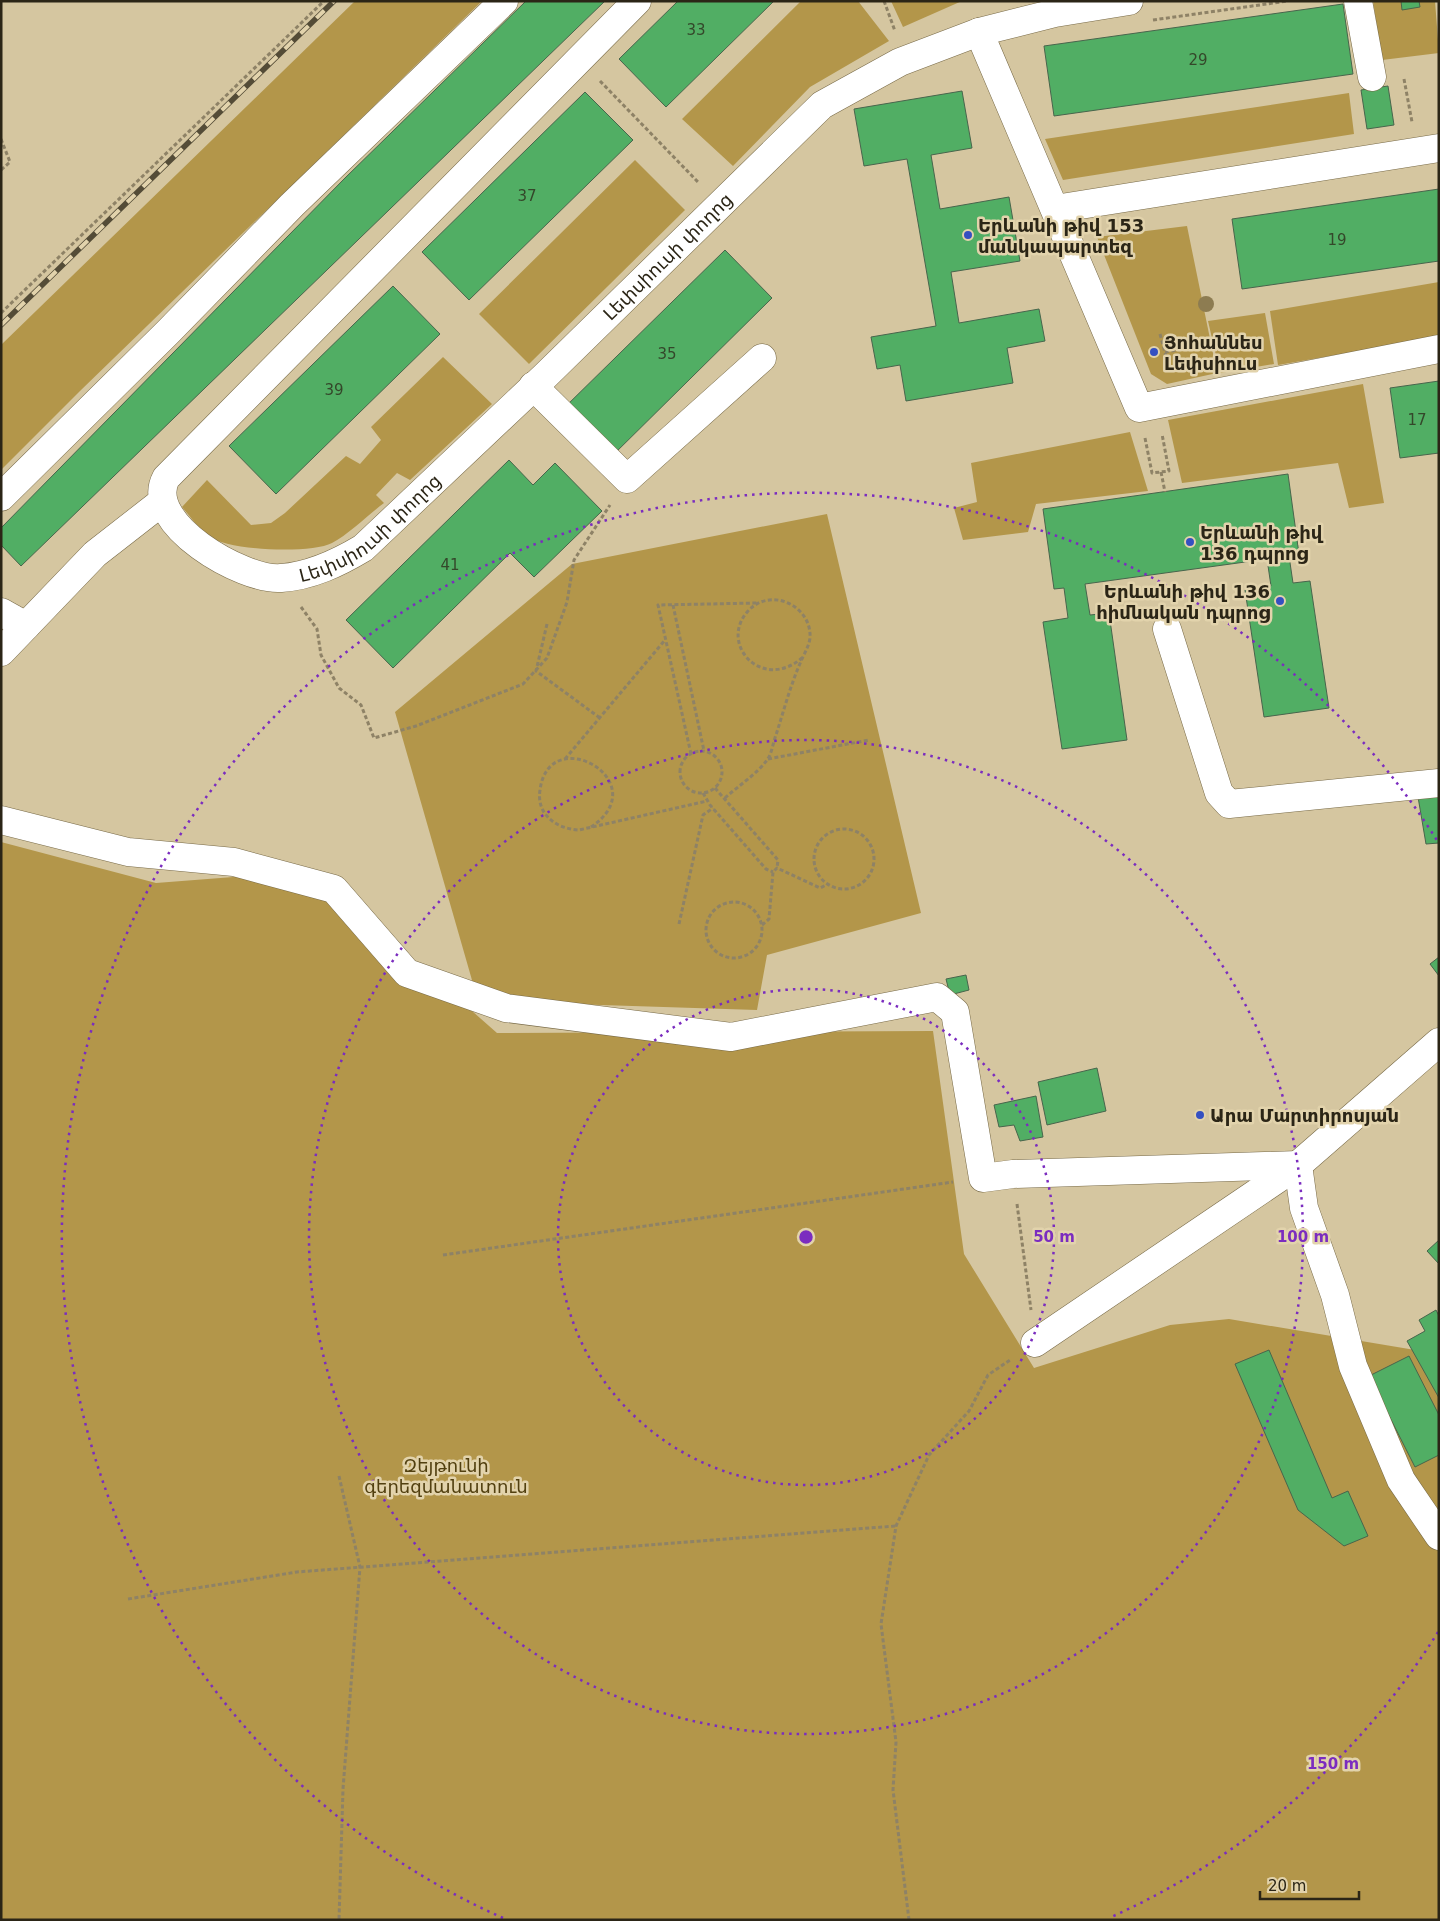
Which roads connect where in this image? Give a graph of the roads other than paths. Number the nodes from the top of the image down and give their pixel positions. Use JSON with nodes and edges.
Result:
{"nodes":[{"id":1,"x":504,"y":1,"type":"edge"},
{"id":2,"x":638,"y":1,"type":"edge"},
{"id":3,"x":1358,"y":1,"type":"edge"},
{"id":4,"x":1136,"y":11,"type":"edge"},
{"id":5,"x":979,"y":32,"type":"junction"},
{"id":6,"x":1372,"y":77,"type":"dead end"},
{"id":7,"x":1439,"y":148,"type":"edge"},
{"id":8,"x":1054,"y":209,"type":"junction"},
{"id":9,"x":1439,"y":349,"type":"edge"},
{"id":10,"x":762,"y":358,"type":"dead end"},
{"id":11,"x":533,"y":386,"type":"junction"},
{"id":12,"x":1,"y":497,"type":"edge"},
{"id":13,"x":163,"y":501,"type":"junction"},
{"id":14,"x":1,"y":612,"type":"edge"},
{"id":15,"x":26,"y":626,"type":"junction"},
{"id":16,"x":1167,"y":629,"type":"dead end"},
{"id":17,"x":1,"y":652,"type":"edge"},
{"id":18,"x":1439,"y":783,"type":"edge"},
{"id":19,"x":1,"y":820,"type":"edge"},
{"id":20,"x":1439,"y":1042,"type":"edge"},
{"id":21,"x":1298,"y":1165,"type":"junction"},
{"id":22,"x":1036,"y":1343,"type":"road end"},
{"id":23,"x":1439,"y":1536,"type":"edge"}],
"edges":[{"from":1,"to":12,"type":"street"},
{"from":2,"to":13,"type":"street"},
{"from":3,"to":6,"type":"street"},
{"from":4,"to":5,"type":"street","name":"Լեփսիուսի փողոց"},
{"from":5,"to":8,"type":"street"},
{"from":5,"to":11,"type":"street","name":"Լեփսիուսի փողոց"},
{"from":7,"to":8,"type":"street"},
{"from":8,"to":9,"type":"street"},
{"from":10,"to":11,"type":"street"},
{"from":11,"to":13,"type":"street","name":"Լեփսիուսի փողոց"},
{"from":13,"to":15,"type":"street"},
{"from":14,"to":15,"type":"street"},
{"from":15,"to":17,"type":"street"},
{"from":16,"to":18,"type":"street"},
{"from":19,"to":21,"type":"street"},
{"from":20,"to":21,"type":"street"},
{"from":21,"to":22,"type":"street"},
{"from":21,"to":23,"type":"street"}]}
